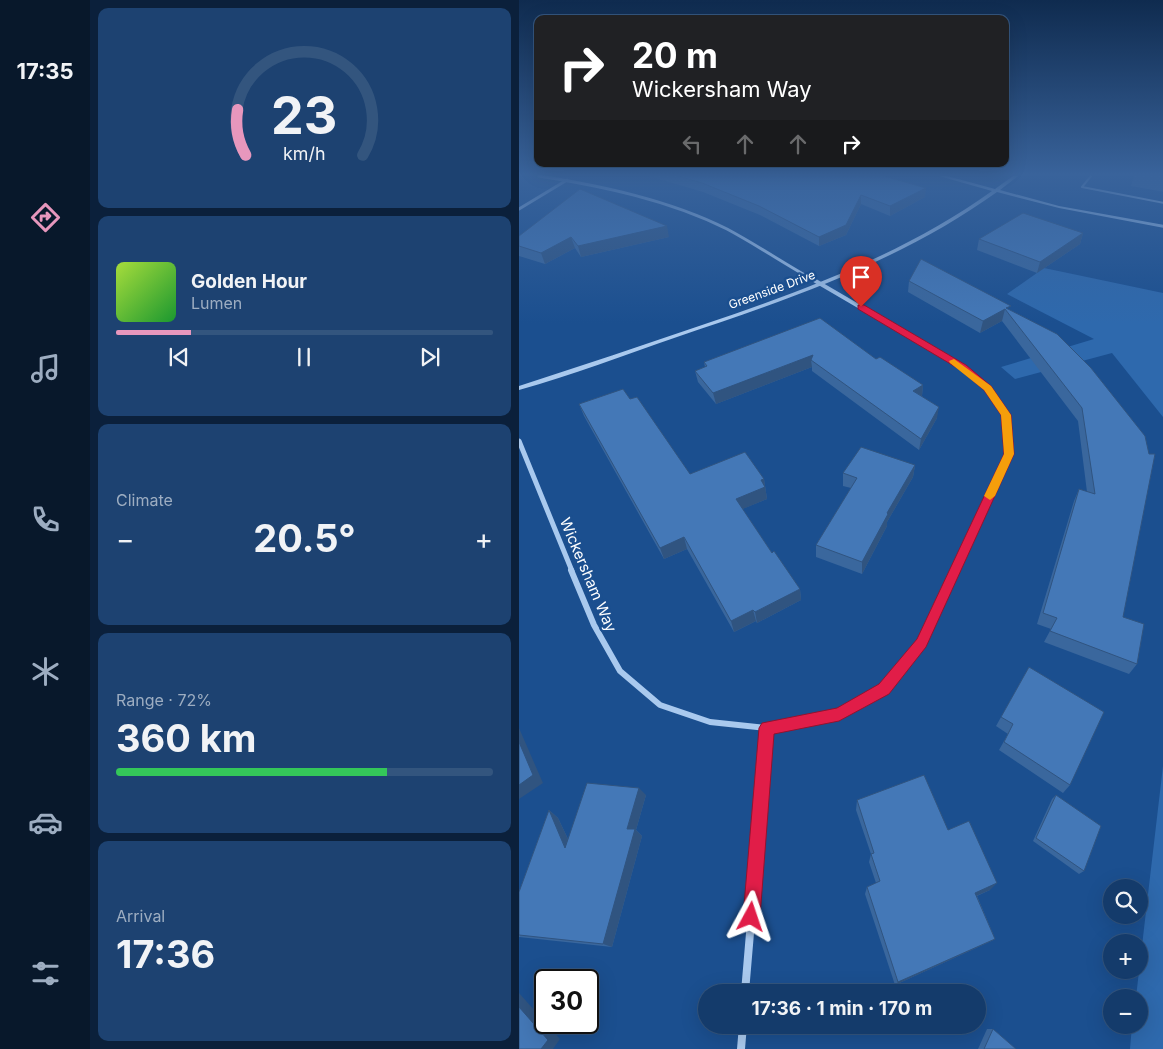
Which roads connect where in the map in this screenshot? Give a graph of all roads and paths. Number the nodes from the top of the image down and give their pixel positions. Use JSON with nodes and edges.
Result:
{"nodes":[{"id":1,"x":717,"y":225,"type":"edge"},
{"id":2,"x":945,"y":225,"type":"edge"},
{"id":3,"x":822,"y":284,"type":"junction"},
{"id":4,"x":519,"y":388,"type":"edge"},
{"id":5,"x":519,"y":441,"type":"edge"},
{"id":6,"x":767,"y":728,"type":"junction"},
{"id":7,"x":746,"y":984,"type":"edge"},
{"id":8,"x":742,"y":1034,"type":"edge"},
{"id":9,"x":741,"y":1049,"type":"edge"}],
"edges":[{"from":1,"to":3,"type":"street","name":"Wickersham Way"},
{"from":2,"to":3,"type":"street","name":"Greenside Drive"},
{"from":3,"to":4,"type":"street","name":"Greenside Drive"},
{"from":3,"to":6,"type":"street","name":"Wickersham Way"},
{"from":5,"to":6,"type":"street","name":"Wickersham Way"},
{"from":6,"to":7,"type":"street"},
{"from":8,"to":9,"type":"street"}]}
